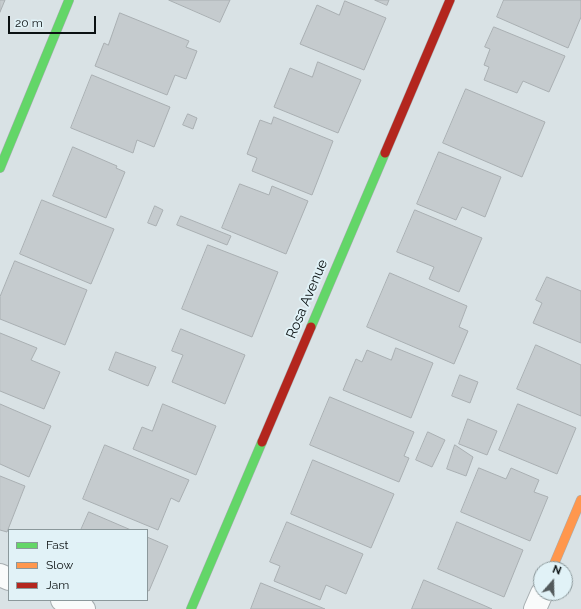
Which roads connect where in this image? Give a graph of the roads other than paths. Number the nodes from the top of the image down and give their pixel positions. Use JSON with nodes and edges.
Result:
{"nodes":[{"id":1,"x":69,"y":0,"type":"edge"},
{"id":2,"x":450,"y":0,"type":"edge"},
{"id":3,"x":0,"y":168,"type":"edge"},
{"id":4,"x":581,"y":500,"type":"edge"},
{"id":5,"x":555,"y":561,"type":"edge"},
{"id":6,"x":64,"y":601,"type":"edge"},
{"id":7,"x":84,"y":609,"type":"edge"},
{"id":8,"x":190,"y":609,"type":"edge"}],
"edges":[{"from":1,"to":3,"type":"street"},
{"from":2,"to":8,"type":"street","name":"Rosa Avenue"},
{"from":4,"to":5,"type":"street"},
{"from":6,"to":7,"type":"street"}]}
